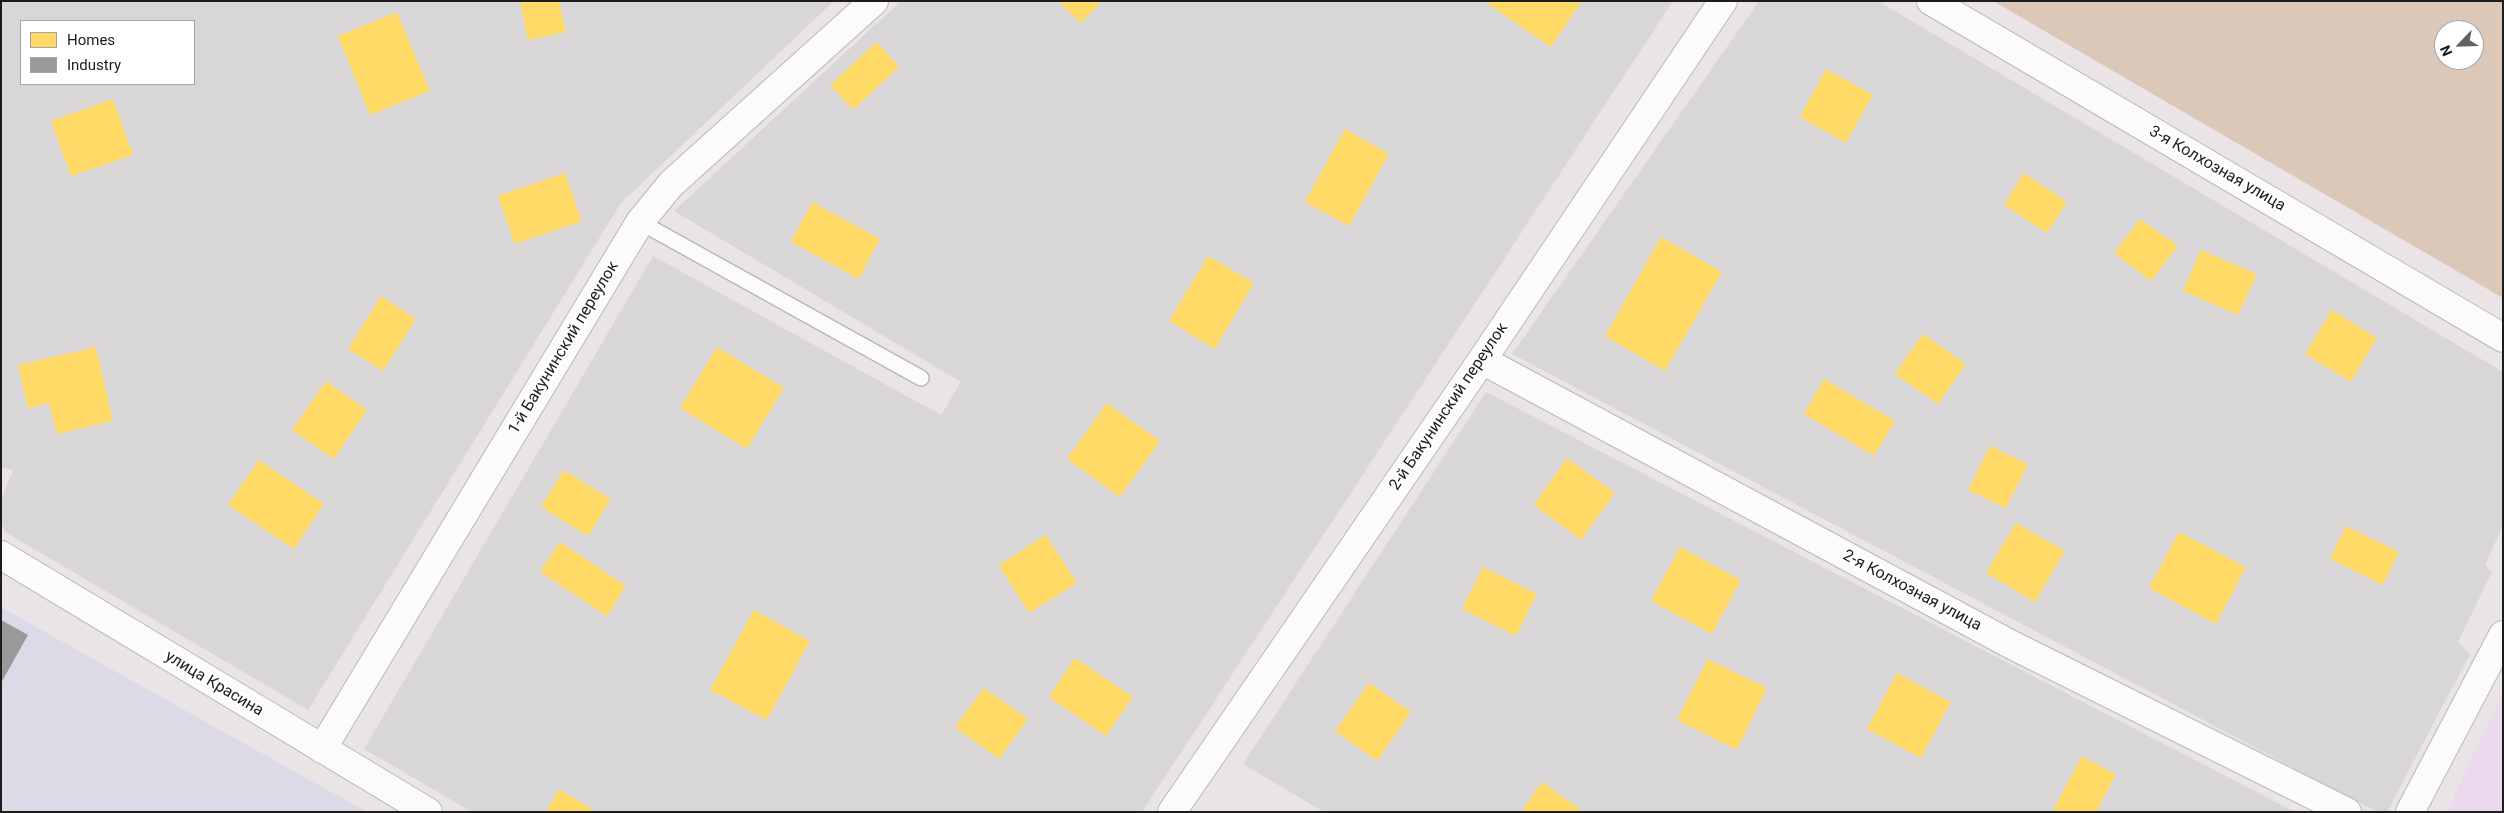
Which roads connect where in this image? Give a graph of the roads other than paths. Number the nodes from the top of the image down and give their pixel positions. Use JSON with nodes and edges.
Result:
{"nodes":[{"id":1,"x":874,"y":1,"type":"edge"},
{"id":2,"x":1723,"y":1,"type":"edge"},
{"id":3,"x":1931,"y":1,"type":"edge"},
{"id":4,"x":640,"y":222,"type":"junction"},
{"id":5,"x":2503,"y":338,"type":"edge"},
{"id":6,"x":1482,"y":360,"type":"junction"},
{"id":7,"x":921,"y":378,"type":"dead end"},
{"id":8,"x":3,"y":561,"type":"edge"},
{"id":9,"x":2503,"y":635,"type":"edge"},
{"id":10,"x":322,"y":750,"type":"junction"},
{"id":11,"x":428,"y":812,"type":"edge"},
{"id":12,"x":1172,"y":812,"type":"edge"},
{"id":13,"x":2347,"y":812,"type":"edge"},
{"id":14,"x":2410,"y":812,"type":"edge"}],
"edges":[{"from":1,"to":4,"type":"street","name":"1-й Бакунинский переулок"},
{"from":2,"to":6,"type":"street","name":"2-й Бакунинский переулок"},
{"from":3,"to":5,"type":"street","name":"3-я Колхозная улица"},
{"from":4,"to":7,"type":"lane"},
{"from":4,"to":10,"type":"street","name":"1-й Бакунинский переулок"},
{"from":6,"to":12,"type":"street","name":"2-й Бакунинский переулок"},
{"from":6,"to":13,"type":"street","name":"2-я Колхозная улица"},
{"from":8,"to":10,"type":"street","name":"улица Красина"},
{"from":9,"to":14,"type":"street"},
{"from":10,"to":11,"type":"street","name":"улица Красина"}]}
